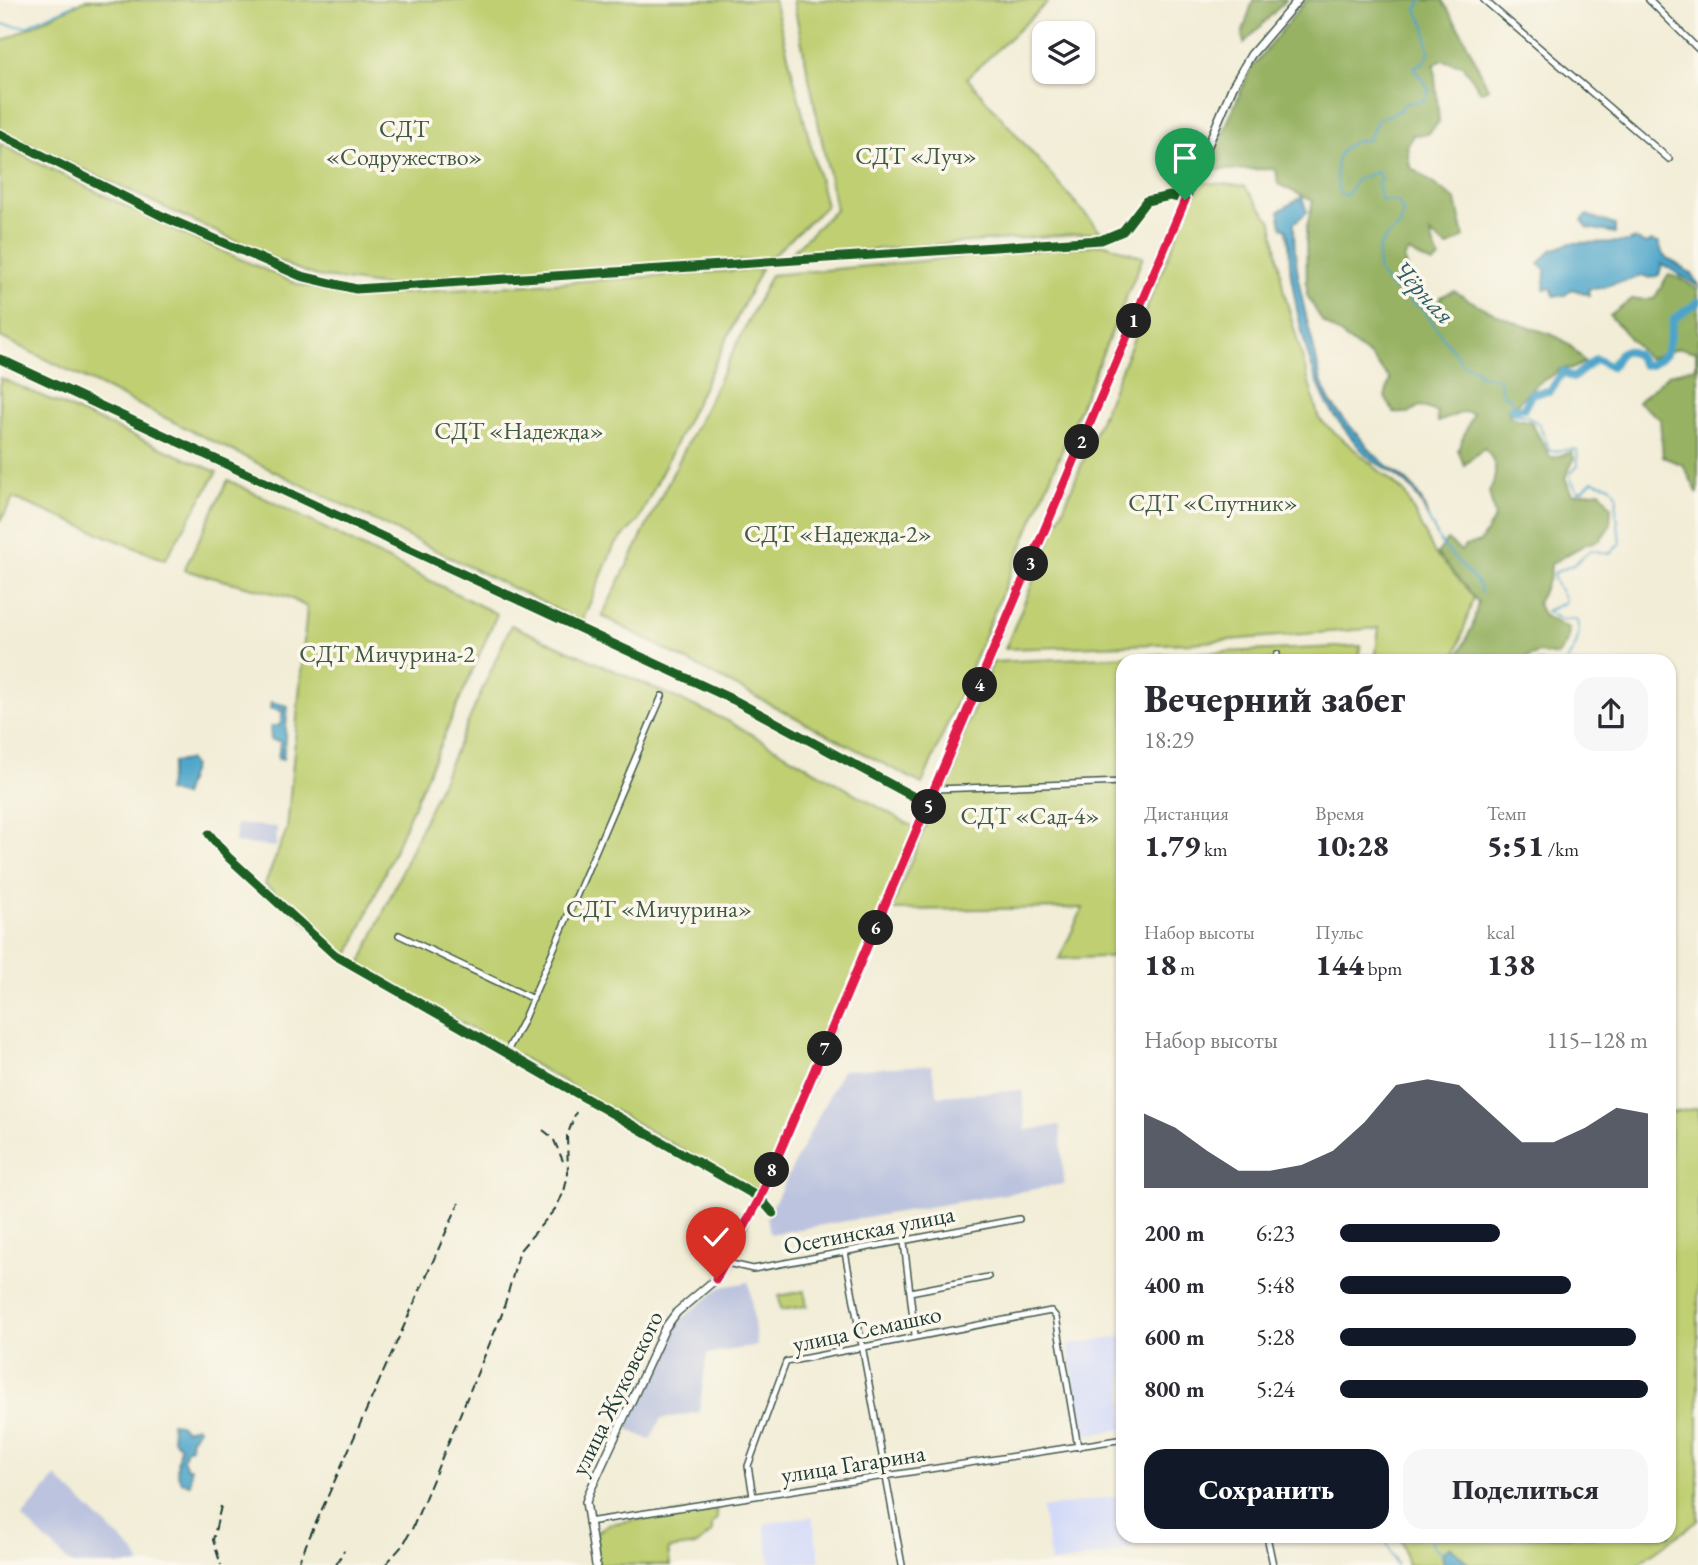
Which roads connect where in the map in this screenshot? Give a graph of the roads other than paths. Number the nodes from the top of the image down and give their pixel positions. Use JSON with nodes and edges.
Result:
{"nodes":[{"id":1,"x":1298,"y":0,"type":"edge"},
{"id":2,"x":1484,"y":0,"type":"edge"},
{"id":3,"x":1649,"y":0,"type":"edge"},
{"id":4,"x":1698,"y":49,"type":"edge"},
{"id":5,"x":0,"y":134,"type":"edge"},
{"id":6,"x":1669,"y":159,"type":"dead end"},
{"id":7,"x":1185,"y":200,"type":"junction"},
{"id":8,"x":0,"y":359,"type":"edge"},
{"id":9,"x":663,"y":696,"type":"dead end"},
{"id":10,"x":1116,"y":782,"type":"edge"},
{"id":11,"x":936,"y":789,"type":"junction"},
{"id":12,"x":929,"y":805,"type":"junction"},
{"id":13,"x":209,"y":834,"type":"dead end"},
{"id":14,"x":399,"y":936,"type":"dead end"},
{"id":15,"x":533,"y":999,"type":"junction"},
{"id":16,"x":506,"y":1053,"type":"junction"},
{"id":17,"x":760,"y":1198,"type":"junction"},
{"id":18,"x":773,"y":1213,"type":"dead end"},
{"id":19,"x":1019,"y":1219,"type":"dead end"},
{"id":20,"x":904,"y":1242,"type":"junction"},
{"id":21,"x":845,"y":1252,"type":"junction"},
{"id":22,"x":726,"y":1264,"type":"junction"},
{"id":23,"x":988,"y":1277,"type":"dead end"},
{"id":24,"x":910,"y":1292,"type":"junction"},
{"id":25,"x":915,"y":1335,"type":"junction"},
{"id":26,"x":862,"y":1347,"type":"junction"},
{"id":27,"x":1116,"y":1441,"type":"edge"},
{"id":28,"x":1078,"y":1447,"type":"junction"},
{"id":29,"x":886,"y":1477,"type":"junction"},
{"id":30,"x":753,"y":1496,"type":"junction"},
{"id":31,"x":589,"y":1522,"type":"junction"},
{"id":32,"x":1268,"y":1543,"type":"edge"},
{"id":33,"x":596,"y":1565,"type":"edge"},
{"id":34,"x":902,"y":1565,"type":"edge"},
{"id":35,"x":1273,"y":1565,"type":"edge"}],
"edges":[{"from":1,"to":7,"type":"main road","name":"улица Жуковского"},
{"from":2,"to":6,"type":"street"},
{"from":3,"to":4,"type":"street"},
{"from":5,"to":7,"type":"street"},
{"from":7,"to":11,"type":"main road","name":"улица Жуковского"},
{"from":8,"to":12,"type":"street"},
{"from":9,"to":15,"type":"street"},
{"from":10,"to":11,"type":"street"},
{"from":11,"to":12,"type":"main road","name":"улица Жуковского"},
{"from":12,"to":17,"type":"main road","name":"улица Жуковского"},
{"from":13,"to":16,"type":"street"},
{"from":14,"to":15,"type":"street"},
{"from":15,"to":16,"type":"street"},
{"from":16,"to":17,"type":"street"},
{"from":17,"to":18,"type":"street"},
{"from":17,"to":22,"type":"main road","name":"улица Жуковского"},
{"from":19,"to":20,"type":"street","name":"Осетинская улица"},
{"from":20,"to":21,"type":"street","name":"Осетинская улица"},
{"from":20,"to":24,"type":"street"},
{"from":21,"to":22,"type":"street","name":"Осетинская улица"},
{"from":21,"to":26,"type":"street"},
{"from":22,"to":31,"type":"main road","name":"улица Жуковского"},
{"from":23,"to":24,"type":"street"},
{"from":24,"to":25,"type":"street"},
{"from":25,"to":26,"type":"street","name":"улица Семашко"},
{"from":25,"to":28,"type":"street","name":"улица Семашко"},
{"from":26,"to":29,"type":"street"},
{"from":26,"to":30,"type":"street","name":"улица Семашко"},
{"from":27,"to":28,"type":"street","name":"улица Гагарина"},
{"from":28,"to":29,"type":"street","name":"улица Гагарина"},
{"from":29,"to":30,"type":"street","name":"улица Гагарина"},
{"from":29,"to":34,"type":"street"},
{"from":30,"to":31,"type":"street","name":"улица Гагарина"},
{"from":31,"to":33,"type":"main road","name":"улица Жуковского"},
{"from":32,"to":35,"type":"street"}]}
